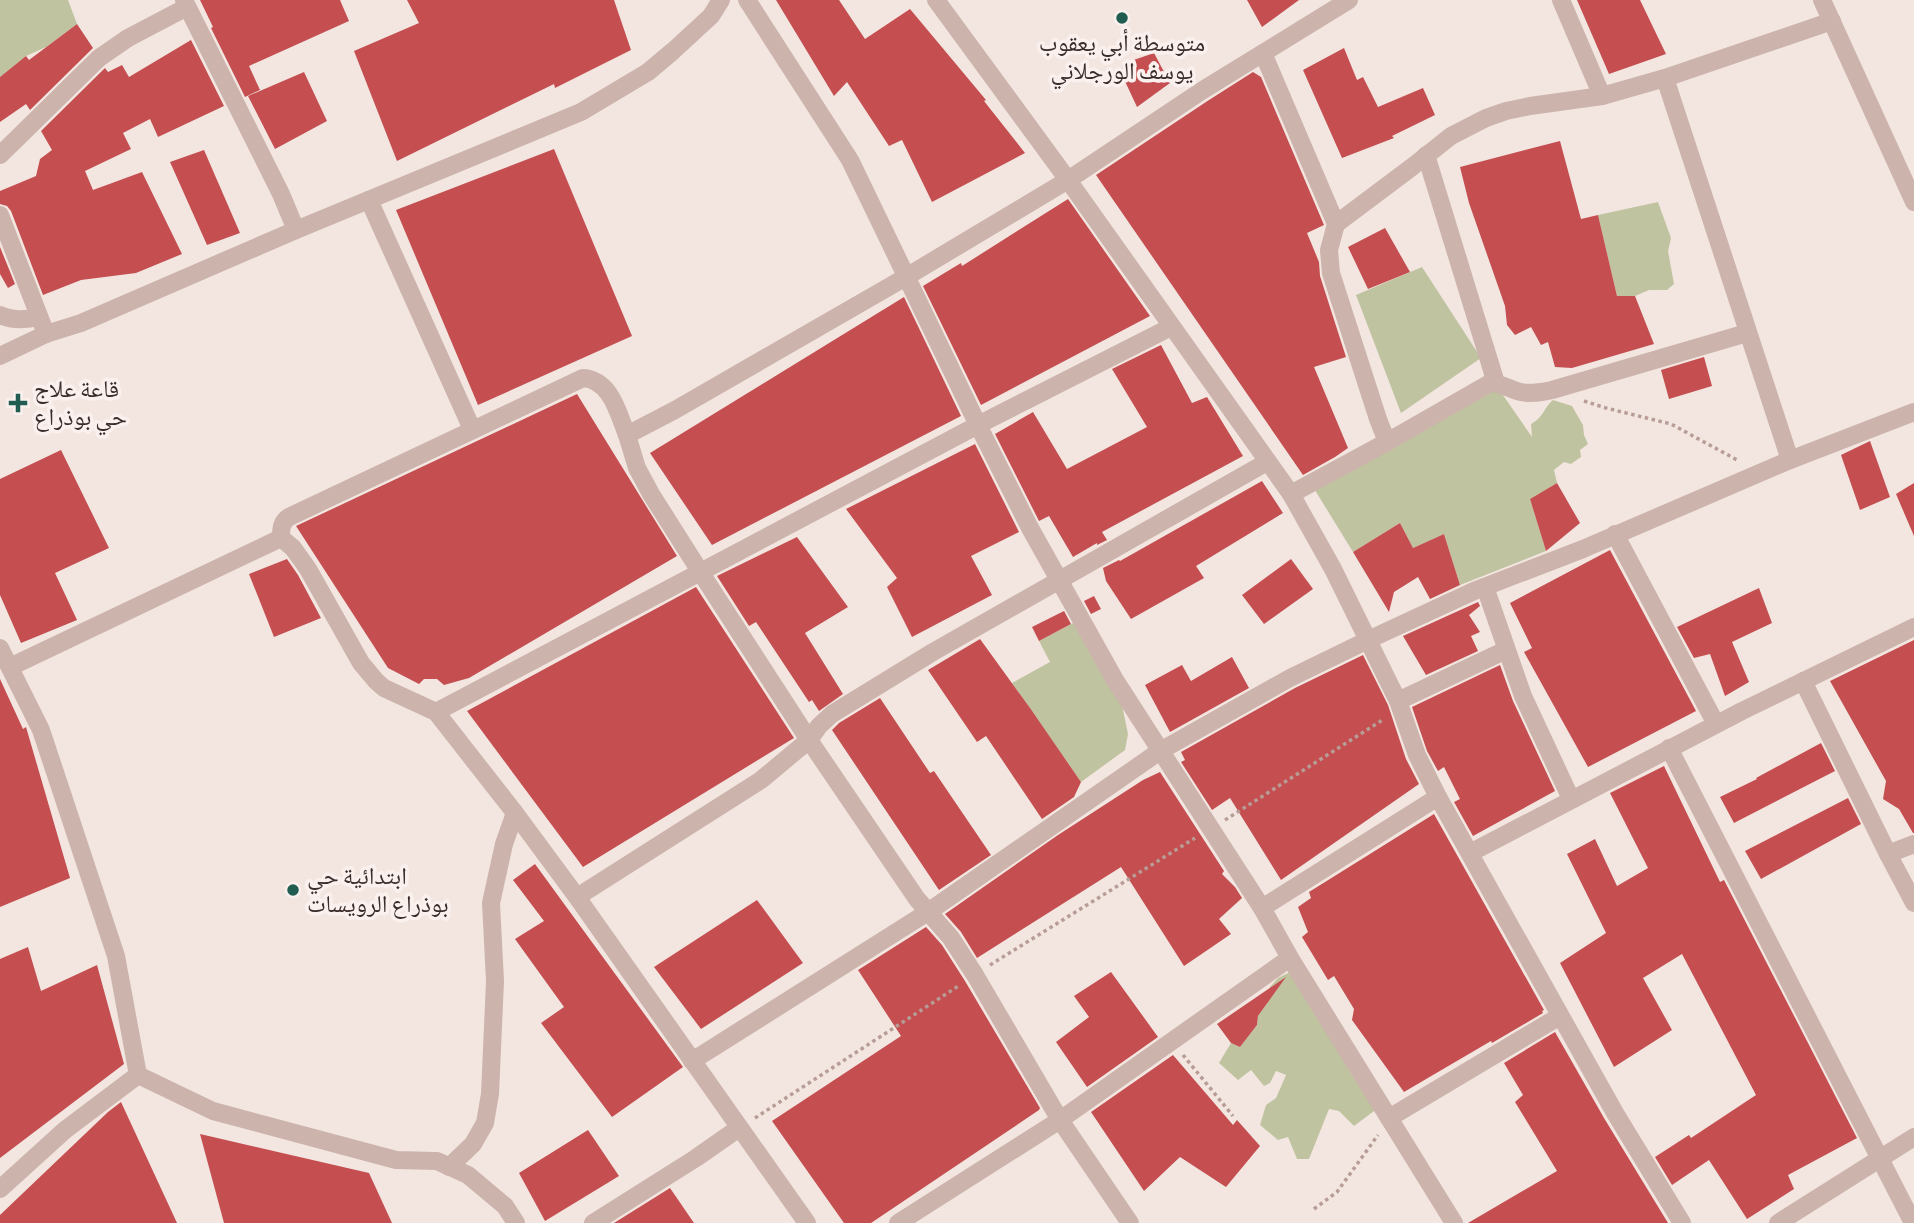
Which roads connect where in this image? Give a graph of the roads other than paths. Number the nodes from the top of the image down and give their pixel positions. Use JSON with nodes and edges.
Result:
{"nodes":[{"id":1,"x":722,"y":0,"type":"edge"},
{"id":2,"x":747,"y":0,"type":"edge"},
{"id":3,"x":936,"y":0,"type":"edge"},
{"id":4,"x":1349,"y":0,"type":"edge"},
{"id":5,"x":1561,"y":0,"type":"edge"},
{"id":6,"x":1822,"y":0,"type":"edge"},
{"id":7,"x":186,"y":3,"type":"edge"},
{"id":8,"x":1832,"y":21,"type":"junction"},
{"id":9,"x":1263,"y":53,"type":"junction"},
{"id":10,"x":1665,"y":79,"type":"junction"},
{"id":11,"x":1602,"y":96,"type":"junction"},
{"id":12,"x":0,"y":155,"type":"edge"},
{"id":13,"x":1426,"y":155,"type":"junction"},
{"id":14,"x":1068,"y":180,"type":"junction"},
{"id":15,"x":369,"y":200,"type":"junction"},
{"id":16,"x":1914,"y":202,"type":"edge"},
{"id":17,"x":0,"y":215,"type":"edge"},
{"id":18,"x":1336,"y":224,"type":"junction"},
{"id":19,"x":296,"y":230,"type":"junction"},
{"id":20,"x":906,"y":277,"type":"junction"},
{"id":21,"x":0,"y":315,"type":"edge"},
{"id":22,"x":43,"y":326,"type":"junction"},
{"id":23,"x":1171,"y":327,"type":"junction"},
{"id":24,"x":1747,"y":333,"type":"junction"},
{"id":25,"x":0,"y":356,"type":"edge"},
{"id":26,"x":1496,"y":383,"type":"junction"},
{"id":27,"x":1914,"y":412,"type":"edge"},
{"id":28,"x":978,"y":425,"type":"junction"},
{"id":29,"x":472,"y":429,"type":"junction"},
{"id":30,"x":627,"y":435,"type":"junction"},
{"id":31,"x":1387,"y":442,"type":"junction"},
{"id":32,"x":1790,"y":460,"type":"junction"},
{"id":33,"x":1267,"y":462,"type":"junction"},
{"id":34,"x":1291,"y":494,"type":"junction"},
{"id":35,"x":1615,"y":534,"type":"junction"},
{"id":36,"x":281,"y":538,"type":"junction"},
{"id":37,"x":701,"y":573,"type":"junction"},
{"id":38,"x":1059,"y":580,"type":"junction"},
{"id":39,"x":1485,"y":587,"type":"junction"},
{"id":40,"x":1914,"y":627,"type":"edge"},
{"id":41,"x":1368,"y":639,"type":"junction"},
{"id":42,"x":0,"y":648,"type":"edge"},
{"id":43,"x":1506,"y":650,"type":"junction"},
{"id":44,"x":10,"y":667,"type":"junction"},
{"id":45,"x":1803,"y":681,"type":"junction"},
{"id":46,"x":1399,"y":705,"type":"junction"},
{"id":47,"x":436,"y":712,"type":"junction"},
{"id":48,"x":1716,"y":724,"type":"junction"},
{"id":49,"x":809,"y":740,"type":"junction"},
{"id":50,"x":1669,"y":748,"type":"junction"},
{"id":51,"x":1160,"y":751,"type":"junction"},
{"id":52,"x":1438,"y":797,"type":"junction"},
{"id":53,"x":1572,"y":799,"type":"junction"},
{"id":54,"x":515,"y":813,"type":"junction"},
{"id":55,"x":1914,"y":844,"type":"edge"},
{"id":56,"x":1470,"y":853,"type":"junction"},
{"id":57,"x":1888,"y":854,"type":"junction"},
{"id":58,"x":577,"y":897,"type":"junction"},
{"id":59,"x":1914,"y":903,"type":"edge"},
{"id":60,"x":1262,"y":908,"type":"junction"},
{"id":61,"x":928,"y":912,"type":"junction"},
{"id":62,"x":1290,"y":958,"type":"junction"},
{"id":63,"x":1560,"y":1016,"type":"junction"},
{"id":64,"x":692,"y":1061,"type":"junction"},
{"id":65,"x":138,"y":1075,"type":"junction"},
{"id":66,"x":1389,"y":1118,"type":"junction"},
{"id":67,"x":1060,"y":1120,"type":"junction"},
{"id":68,"x":739,"y":1128,"type":"junction"},
{"id":69,"x":1914,"y":1137,"type":"edge"},
{"id":70,"x":1881,"y":1158,"type":"junction"},
{"id":71,"x":449,"y":1167,"type":"junction"},
{"id":72,"x":0,"y":1189,"type":"edge"},
{"id":73,"x":516,"y":1223,"type":"edge"},
{"id":74,"x":593,"y":1223,"type":"edge"},
{"id":75,"x":807,"y":1223,"type":"edge"},
{"id":76,"x":898,"y":1223,"type":"edge"},
{"id":77,"x":1130,"y":1223,"type":"edge"},
{"id":78,"x":1454,"y":1223,"type":"edge"},
{"id":79,"x":1682,"y":1223,"type":"edge"},
{"id":80,"x":1778,"y":1223,"type":"edge"},
{"id":81,"x":1913,"y":1223,"type":"edge"}],
"edges":[{"from":1,"to":15,"type":"street"},
{"from":2,"to":20,"type":"street"},
{"from":3,"to":14,"type":"street"},
{"from":4,"to":9,"type":"street"},
{"from":5,"to":11,"type":"street"},
{"from":6,"to":8,"type":"street"},
{"from":7,"to":12,"type":"street"},
{"from":7,"to":19,"type":"street"},
{"from":8,"to":10,"type":"street"},
{"from":8,"to":16,"type":"street"},
{"from":9,"to":14,"type":"street"},
{"from":9,"to":18,"type":"street"},
{"from":10,"to":11,"type":"street"},
{"from":10,"to":24,"type":"street"},
{"from":11,"to":13,"type":"street"},
{"from":13,"to":18,"type":"street"},
{"from":13,"to":26,"type":"street"},
{"from":14,"to":20,"type":"street"},
{"from":14,"to":23,"type":"street"},
{"from":15,"to":19,"type":"street"},
{"from":15,"to":29,"type":"street"},
{"from":17,"to":22,"type":"street"},
{"from":18,"to":31,"type":"street"},
{"from":19,"to":22,"type":"street"},
{"from":20,"to":28,"type":"street"},
{"from":20,"to":30,"type":"street"},
{"from":21,"to":22,"type":"street"},
{"from":22,"to":25,"type":"street"},
{"from":23,"to":28,"type":"street"},
{"from":23,"to":33,"type":"street"},
{"from":24,"to":26,"type":"street"},
{"from":24,"to":32,"type":"street"},
{"from":26,"to":31,"type":"street"},
{"from":27,"to":32,"type":"street"},
{"from":28,"to":37,"type":"street"},
{"from":28,"to":38,"type":"street"},
{"from":29,"to":30,"type":"street"},
{"from":29,"to":36,"type":"street"},
{"from":30,"to":37,"type":"street"},
{"from":31,"to":34,"type":"street"},
{"from":32,"to":35,"type":"street"},
{"from":33,"to":34,"type":"street"},
{"from":33,"to":38,"type":"street"},
{"from":34,"to":41,"type":"street"},
{"from":35,"to":39,"type":"street"},
{"from":35,"to":48,"type":"street"},
{"from":36,"to":44,"type":"street"},
{"from":36,"to":47,"type":"street"},
{"from":37,"to":47,"type":"street"},
{"from":37,"to":49,"type":"street"},
{"from":38,"to":49,"type":"street"},
{"from":38,"to":51,"type":"street"},
{"from":39,"to":41,"type":"street"},
{"from":39,"to":43,"type":"street"},
{"from":40,"to":45,"type":"street"},
{"from":41,"to":46,"type":"street"},
{"from":41,"to":51,"type":"street"},
{"from":42,"to":44,"type":"street"},
{"from":43,"to":46,"type":"street"},
{"from":43,"to":53,"type":"street"},
{"from":44,"to":65,"type":"street"},
{"from":45,"to":48,"type":"street"},
{"from":45,"to":57,"type":"street"},
{"from":46,"to":52,"type":"street"},
{"from":47,"to":54,"type":"street"},
{"from":48,"to":50,"type":"street"},
{"from":49,"to":58,"type":"street"},
{"from":49,"to":61,"type":"street"},
{"from":50,"to":53,"type":"street"},
{"from":50,"to":70,"type":"street"},
{"from":51,"to":60,"type":"street"},
{"from":51,"to":61,"type":"street"},
{"from":52,"to":56,"type":"street"},
{"from":52,"to":60,"type":"street"},
{"from":53,"to":56,"type":"street"},
{"from":54,"to":58,"type":"street"},
{"from":54,"to":71,"type":"street"},
{"from":55,"to":57,"type":"street"},
{"from":56,"to":63,"type":"street"},
{"from":57,"to":59,"type":"street"},
{"from":58,"to":64,"type":"street"},
{"from":60,"to":62,"type":"street"},
{"from":61,"to":64,"type":"street"},
{"from":61,"to":67,"type":"street"},
{"from":62,"to":66,"type":"street"},
{"from":62,"to":67,"type":"street"},
{"from":63,"to":66,"type":"street"},
{"from":63,"to":79,"type":"street"},
{"from":64,"to":68,"type":"street"},
{"from":65,"to":71,"type":"street"},
{"from":65,"to":72,"type":"street"},
{"from":66,"to":78,"type":"street"},
{"from":67,"to":76,"type":"street"},
{"from":67,"to":77,"type":"street"},
{"from":68,"to":74,"type":"street"},
{"from":68,"to":75,"type":"street"},
{"from":69,"to":70,"type":"street"},
{"from":70,"to":80,"type":"street"},
{"from":70,"to":81,"type":"street"},
{"from":71,"to":73,"type":"street"}]}
